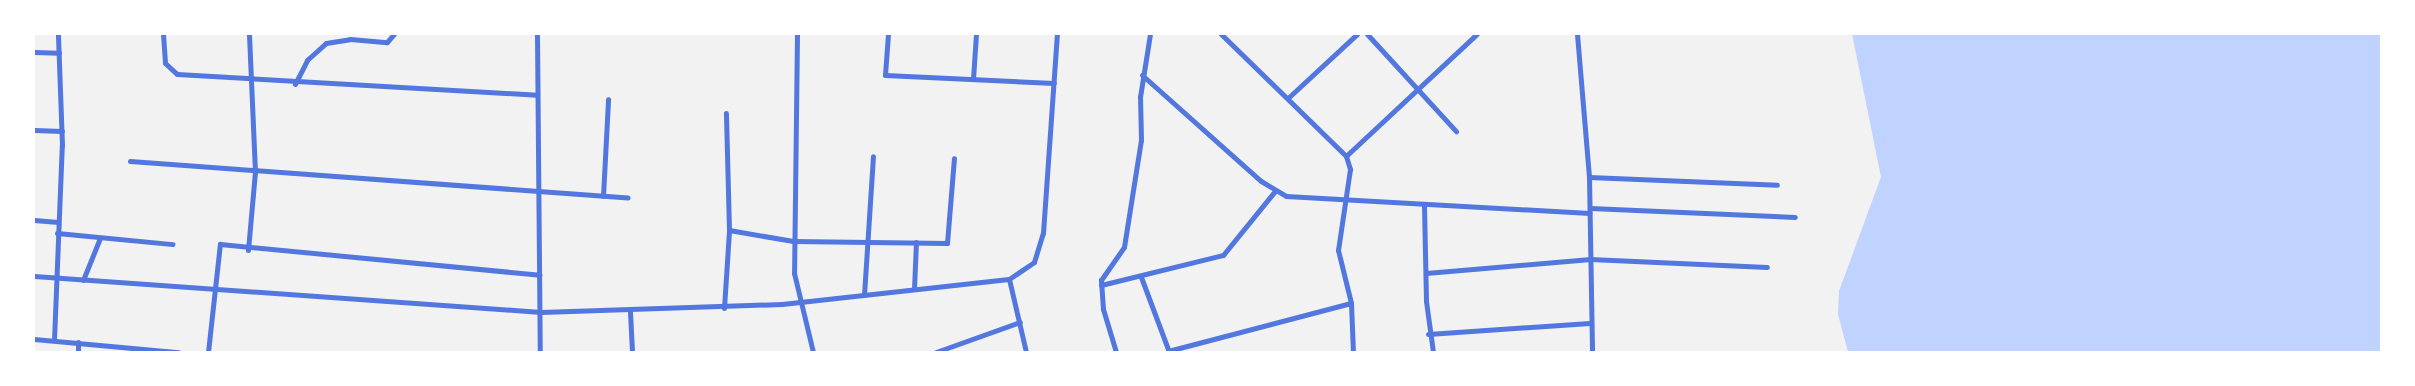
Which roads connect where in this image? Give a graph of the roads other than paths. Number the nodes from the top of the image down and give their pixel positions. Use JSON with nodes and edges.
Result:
{"nodes":[{"id":1,"x":58,"y":34,"type":"edge"},
{"id":2,"x":163,"y":34,"type":"edge"},
{"id":3,"x":249,"y":34,"type":"edge"},
{"id":4,"x":394,"y":34,"type":"edge"},
{"id":5,"x":537,"y":34,"type":"edge"},
{"id":6,"x":797,"y":34,"type":"edge"},
{"id":7,"x":888,"y":34,"type":"edge"},
{"id":8,"x":976,"y":34,"type":"edge"},
{"id":9,"x":1057,"y":34,"type":"edge"},
{"id":10,"x":1150,"y":34,"type":"edge"},
{"id":11,"x":1221,"y":34,"type":"edge"},
{"id":12,"x":1232,"y":34,"type":"edge"},
{"id":13,"x":1357,"y":34,"type":"edge"},
{"id":14,"x":1367,"y":34,"type":"edge"},
{"id":15,"x":1477,"y":34,"type":"edge"},
{"id":16,"x":1577,"y":34,"type":"edge"},
{"id":17,"x":350,"y":36,"type":"edge"},
{"id":18,"x":1227,"y":39,"type":"junction"},
{"id":19,"x":34,"y":52,"type":"edge"},
{"id":20,"x":59,"y":53,"type":"junction"},
{"id":21,"x":1142,"y":75,"type":"junction"},
{"id":22,"x":973,"y":80,"type":"junction"},
{"id":23,"x":250,"y":81,"type":"junction"},
{"id":24,"x":1054,"y":83,"type":"junction"},
{"id":25,"x":295,"y":84,"type":"junction"},
{"id":26,"x":1418,"y":91,"type":"junction"},
{"id":27,"x":536,"y":95,"type":"junction"},
{"id":28,"x":1289,"y":97,"type":"junction"},
{"id":29,"x":608,"y":99,"type":"dead end"},
{"id":30,"x":726,"y":113,"type":"dead end"},
{"id":31,"x":34,"y":130,"type":"edge"},
{"id":32,"x":62,"y":131,"type":"junction"},
{"id":33,"x":1456,"y":131,"type":"dead end"},
{"id":34,"x":873,"y":156,"type":"dead end"},
{"id":35,"x":1346,"y":156,"type":"junction"},
{"id":36,"x":954,"y":158,"type":"dead end"},
{"id":37,"x":130,"y":161,"type":"dead end"},
{"id":38,"x":255,"y":172,"type":"junction"},
{"id":39,"x":1590,"y":177,"type":"junction"},
{"id":40,"x":1777,"y":185,"type":"dead end"},
{"id":41,"x":1275,"y":191,"type":"junction"},
{"id":42,"x":538,"y":193,"type":"junction"},
{"id":43,"x":603,"y":196,"type":"junction"},
{"id":44,"x":628,"y":198,"type":"dead end"},
{"id":45,"x":1345,"y":202,"type":"junction"},
{"id":46,"x":1424,"y":205,"type":"junction"},
{"id":47,"x":1590,"y":210,"type":"junction"},
{"id":48,"x":1795,"y":217,"type":"dead end"},
{"id":49,"x":34,"y":220,"type":"edge"},
{"id":50,"x":58,"y":222,"type":"junction"},
{"id":51,"x":729,"y":230,"type":"junction"},
{"id":52,"x":57,"y":233,"type":"junction"},
{"id":53,"x":100,"y":238,"type":"junction"},
{"id":54,"x":793,"y":241,"type":"junction"},
{"id":55,"x":867,"y":241,"type":"junction"},
{"id":56,"x":916,"y":242,"type":"junction"},
{"id":57,"x":172,"y":244,"type":"dead end"},
{"id":58,"x":248,"y":250,"type":"junction"},
{"id":59,"x":1590,"y":259,"type":"junction"},
{"id":60,"x":1767,"y":267,"type":"dead end"},
{"id":61,"x":1426,"y":273,"type":"junction"},
{"id":62,"x":540,"y":275,"type":"junction"},
{"id":63,"x":34,"y":276,"type":"edge"},
{"id":64,"x":1141,"y":277,"type":"junction"},
{"id":65,"x":57,"y":279,"type":"junction"},
{"id":66,"x":1009,"y":279,"type":"junction"},
{"id":67,"x":83,"y":280,"type":"junction"},
{"id":68,"x":1101,"y":285,"type":"junction"},
{"id":69,"x":212,"y":288,"type":"junction"},
{"id":70,"x":914,"y":288,"type":"junction"},
{"id":71,"x":864,"y":294,"type":"junction"},
{"id":72,"x":798,"y":302,"type":"junction"},
{"id":73,"x":1351,"y":303,"type":"junction"},
{"id":74,"x":724,"y":308,"type":"junction"},
{"id":75,"x":541,"y":312,"type":"junction"},
{"id":76,"x":630,"y":312,"type":"junction"},
{"id":77,"x":1020,"y":322,"type":"junction"},
{"id":78,"x":1590,"y":323,"type":"junction"},
{"id":79,"x":1428,"y":334,"type":"junction"},
{"id":80,"x":34,"y":339,"type":"edge"},
{"id":81,"x":54,"y":340,"type":"junction"},
{"id":82,"x":78,"y":342,"type":"junction"},
{"id":83,"x":78,"y":352,"type":"edge"},
{"id":84,"x":178,"y":352,"type":"edge"},
{"id":85,"x":208,"y":352,"type":"edge"},
{"id":86,"x":540,"y":352,"type":"edge"},
{"id":87,"x":632,"y":352,"type":"edge"},
{"id":88,"x":813,"y":352,"type":"edge"},
{"id":89,"x":936,"y":352,"type":"edge"},
{"id":90,"x":1026,"y":352,"type":"edge"},
{"id":91,"x":1116,"y":352,"type":"edge"},
{"id":92,"x":1169,"y":352,"type":"edge"},
{"id":93,"x":1353,"y":352,"type":"edge"},
{"id":94,"x":1433,"y":352,"type":"edge"},
{"id":95,"x":1592,"y":352,"type":"edge"}],
"edges":[{"from":1,"to":20,"type":"street"},
{"from":2,"to":23,"type":"street"},
{"from":3,"to":23,"type":"street"},
{"from":4,"to":17,"type":"street"},
{"from":5,"to":27,"type":"street"},
{"from":6,"to":54,"type":"street"},
{"from":7,"to":22,"type":"street"},
{"from":8,"to":22,"type":"street"},
{"from":9,"to":24,"type":"street"},
{"from":10,"to":21,"type":"street"},
{"from":11,"to":18,"type":"street"},
{"from":12,"to":18,"type":"street"},
{"from":13,"to":28,"type":"street"},
{"from":14,"to":26,"type":"street"},
{"from":15,"to":26,"type":"street"},
{"from":16,"to":39,"type":"street"},
{"from":17,"to":25,"type":"street"},
{"from":18,"to":28,"type":"street"},
{"from":19,"to":20,"type":"street"},
{"from":20,"to":32,"type":"street"},
{"from":21,"to":41,"type":"street"},
{"from":21,"to":68,"type":"street"},
{"from":22,"to":24,"type":"street"},
{"from":23,"to":25,"type":"street"},
{"from":23,"to":38,"type":"street"},
{"from":24,"to":66,"type":"street"},
{"from":25,"to":27,"type":"street"},
{"from":26,"to":33,"type":"street"},
{"from":26,"to":35,"type":"street"},
{"from":27,"to":42,"type":"street"},
{"from":28,"to":35,"type":"street"},
{"from":29,"to":43,"type":"street"},
{"from":30,"to":51,"type":"street"},
{"from":31,"to":32,"type":"street"},
{"from":32,"to":50,"type":"street"},
{"from":34,"to":55,"type":"street"},
{"from":35,"to":45,"type":"street"},
{"from":36,"to":56,"type":"street"},
{"from":37,"to":38,"type":"street"},
{"from":38,"to":42,"type":"street"},
{"from":38,"to":58,"type":"street"},
{"from":39,"to":40,"type":"street"},
{"from":39,"to":47,"type":"street"},
{"from":41,"to":45,"type":"street"},
{"from":41,"to":64,"type":"street"},
{"from":42,"to":43,"type":"street"},
{"from":42,"to":62,"type":"street"},
{"from":43,"to":44,"type":"street"},
{"from":45,"to":46,"type":"street"},
{"from":45,"to":73,"type":"street"},
{"from":46,"to":47,"type":"street"},
{"from":46,"to":61,"type":"street"},
{"from":47,"to":48,"type":"street"},
{"from":47,"to":59,"type":"street"},
{"from":49,"to":50,"type":"street"},
{"from":50,"to":52,"type":"street"},
{"from":51,"to":54,"type":"street"},
{"from":51,"to":74,"type":"street"},
{"from":52,"to":53,"type":"street"},
{"from":52,"to":65,"type":"street"},
{"from":53,"to":57,"type":"street"},
{"from":53,"to":67,"type":"street"},
{"from":54,"to":55,"type":"street"},
{"from":54,"to":72,"type":"street"},
{"from":55,"to":56,"type":"street"},
{"from":55,"to":71,"type":"street"},
{"from":56,"to":70,"type":"street"},
{"from":58,"to":62,"type":"street"},
{"from":58,"to":69,"type":"street"},
{"from":59,"to":60,"type":"street"},
{"from":59,"to":61,"type":"street"},
{"from":59,"to":78,"type":"street"},
{"from":61,"to":79,"type":"street"},
{"from":62,"to":75,"type":"street"},
{"from":63,"to":65,"type":"street"},
{"from":64,"to":68,"type":"street"},
{"from":64,"to":92,"type":"street"},
{"from":65,"to":67,"type":"street"},
{"from":65,"to":81,"type":"street"},
{"from":66,"to":70,"type":"street"},
{"from":66,"to":77,"type":"street"},
{"from":67,"to":69,"type":"street"},
{"from":68,"to":91,"type":"street"},
{"from":69,"to":75,"type":"street"},
{"from":69,"to":85,"type":"street"},
{"from":70,"to":71,"type":"street"},
{"from":71,"to":72,"type":"street"},
{"from":72,"to":74,"type":"street"},
{"from":72,"to":88,"type":"street"},
{"from":73,"to":92,"type":"street"},
{"from":73,"to":93,"type":"street"},
{"from":74,"to":76,"type":"street"},
{"from":75,"to":76,"type":"street"},
{"from":75,"to":86,"type":"street"},
{"from":76,"to":87,"type":"street"},
{"from":77,"to":89,"type":"street"},
{"from":77,"to":90,"type":"street"},
{"from":78,"to":79,"type":"street"},
{"from":78,"to":95,"type":"street"},
{"from":79,"to":94,"type":"street"},
{"from":80,"to":81,"type":"street"},
{"from":81,"to":82,"type":"street"},
{"from":82,"to":83,"type":"street"},
{"from":82,"to":84,"type":"street"}]}
